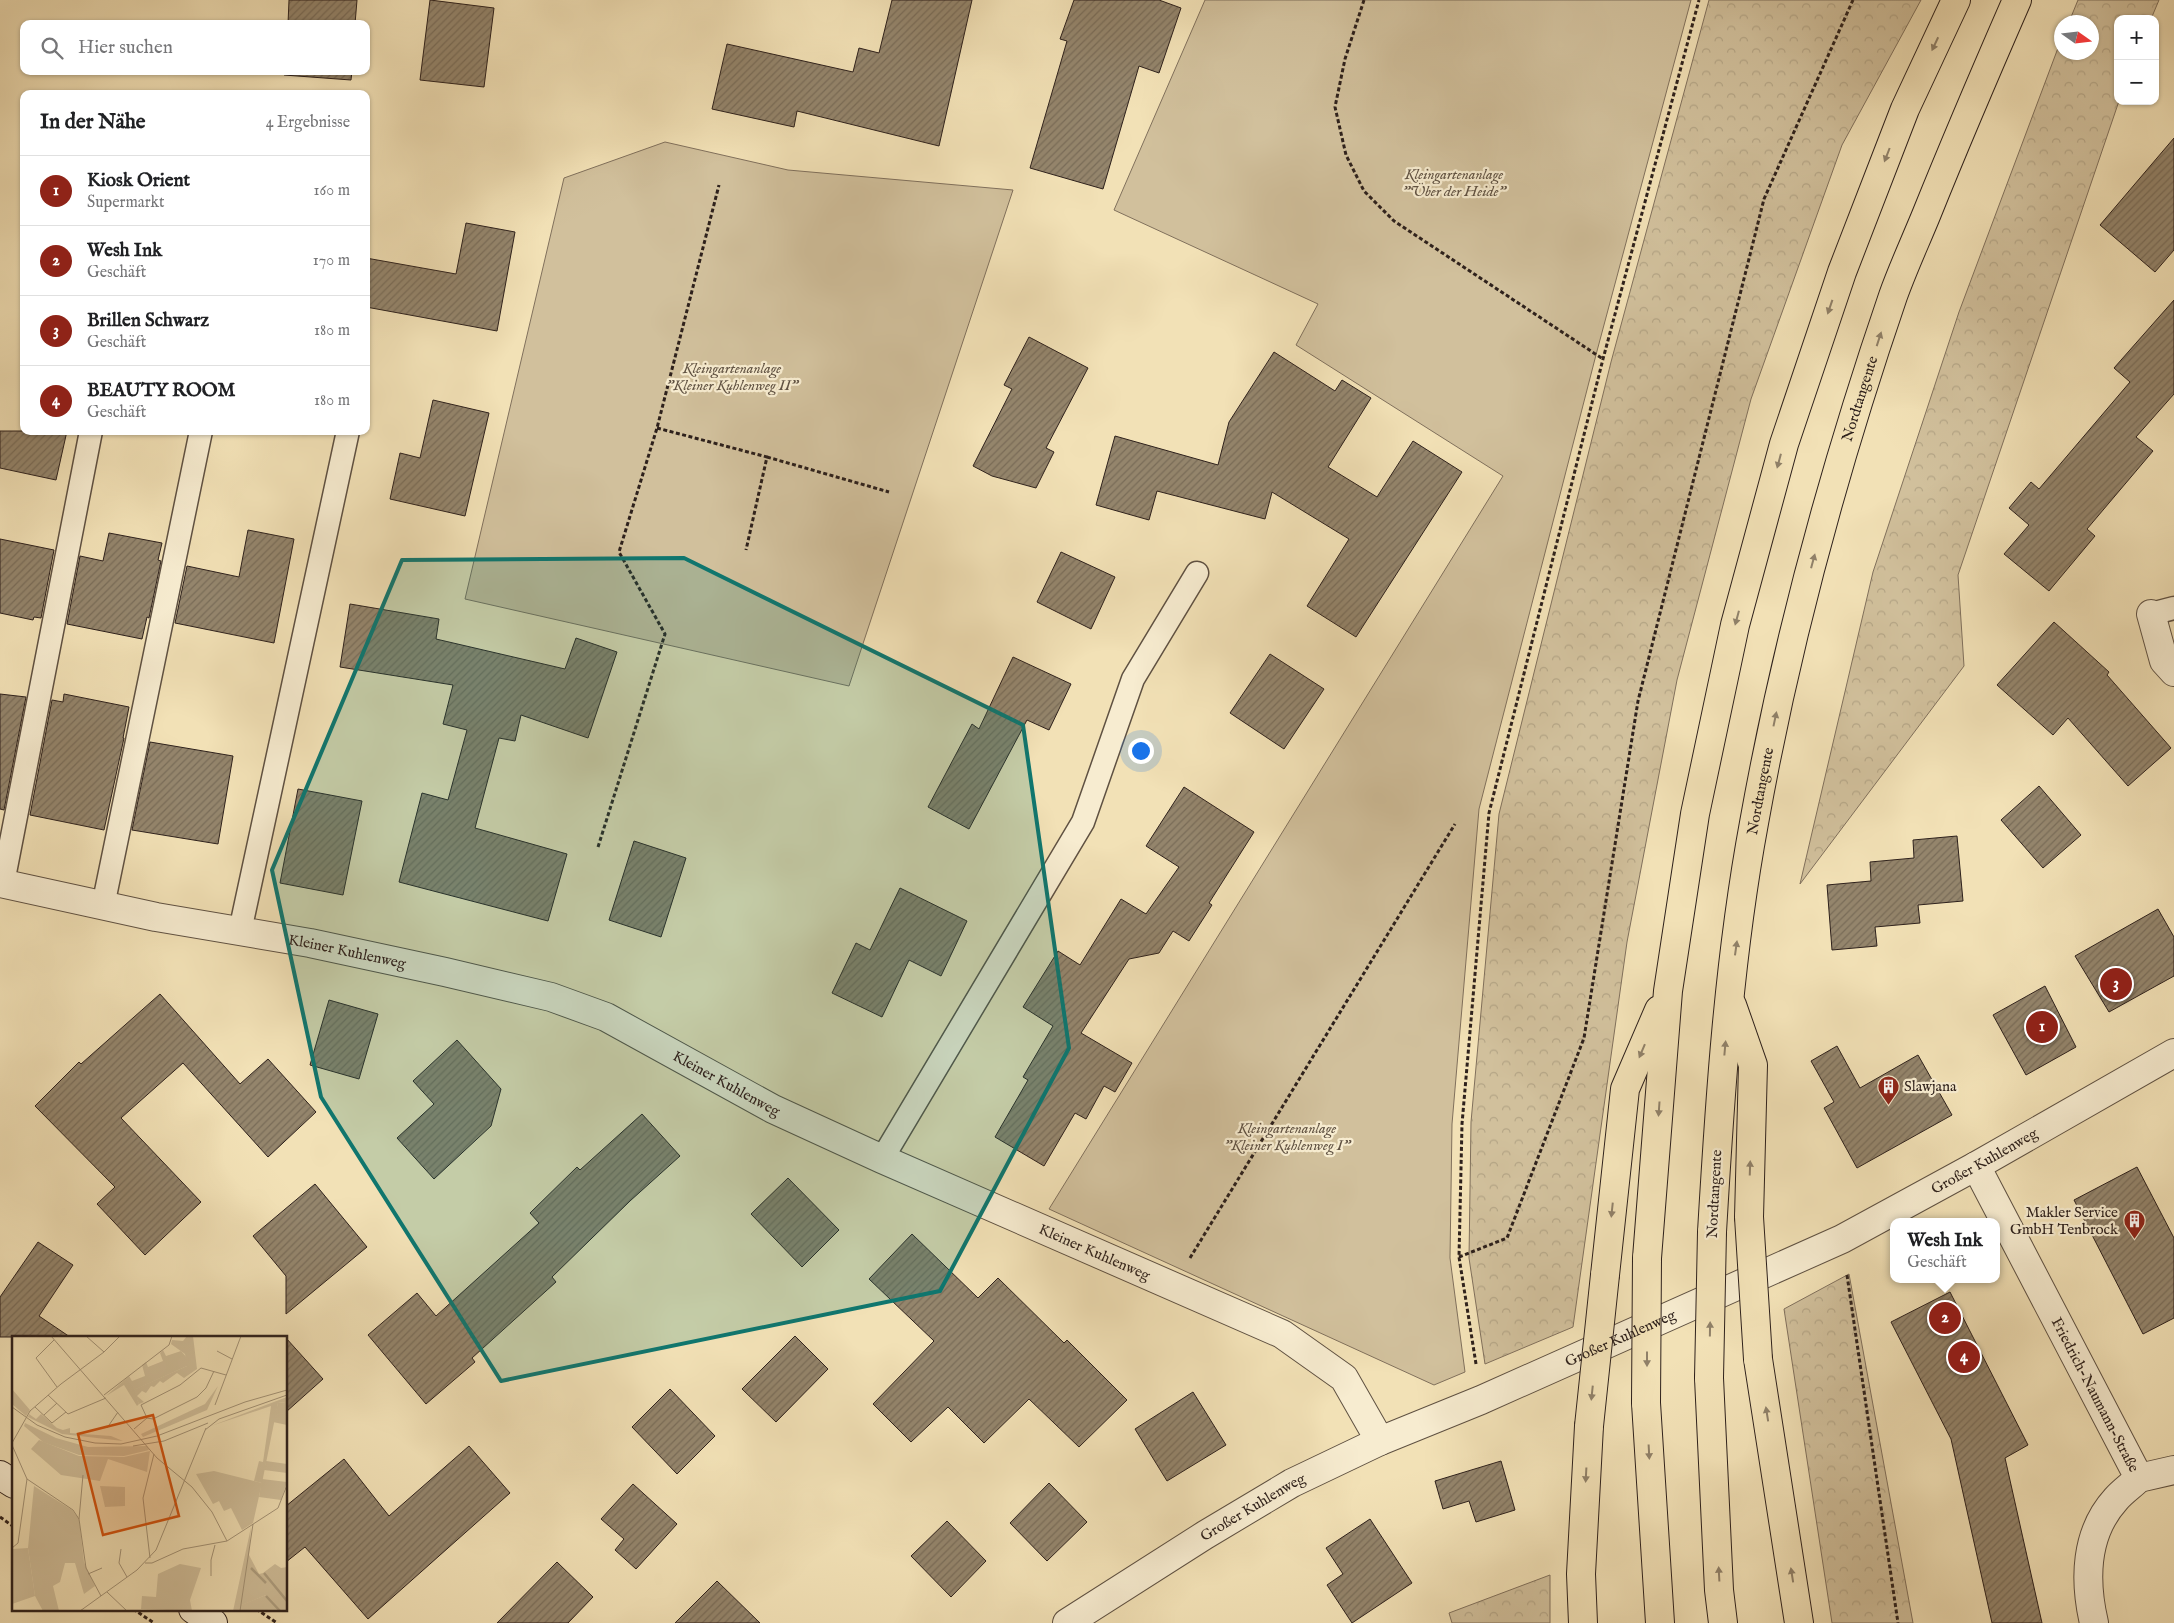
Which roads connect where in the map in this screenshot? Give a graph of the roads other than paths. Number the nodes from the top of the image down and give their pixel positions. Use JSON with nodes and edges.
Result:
{"nodes":[{"id":1,"x":1956,"y":0,"type":"edge"},
{"id":2,"x":2017,"y":0,"type":"edge"},
{"id":3,"x":90,"y":435,"type":"edge"},
{"id":4,"x":200,"y":435,"type":"edge"},
{"id":5,"x":347,"y":435,"type":"edge"},
{"id":6,"x":1197,"y":573,"type":"dead end"},
{"id":7,"x":2162,"y":611,"type":"edge"},
{"id":8,"x":2174,"y":672,"type":"edge"},
{"id":9,"x":2,"y":883,"type":"edge"},
{"id":10,"x":103,"y":906,"type":"junction"},
{"id":11,"x":240,"y":931,"type":"junction"},
{"id":12,"x":1668,"y":990,"type":"junction"},
{"id":13,"x":1729,"y":997,"type":"junction"},
{"id":14,"x":2174,"y":1054,"type":"edge"},
{"id":15,"x":882,"y":1159,"type":"junction"},
{"id":16,"x":1976,"y":1166,"type":"junction"},
{"id":17,"x":1380,"y":1441,"type":"junction"},
{"id":18,"x":2174,"y":1470,"type":"edge"},
{"id":19,"x":0,"y":1475,"type":"edge"},
{"id":20,"x":2139,"y":1478,"type":"junction"},
{"id":21,"x":12,"y":1483,"type":"edge"},
{"id":22,"x":194,"y":1610,"type":"edge"},
{"id":23,"x":213,"y":1623,"type":"edge"},
{"id":24,"x":1067,"y":1623,"type":"edge"},
{"id":25,"x":1583,"y":1623,"type":"edge"},
{"id":26,"x":1660,"y":1623,"type":"edge"},
{"id":27,"x":1723,"y":1623,"type":"edge"},
{"id":28,"x":1799,"y":1623,"type":"edge"},
{"id":29,"x":2094,"y":1623,"type":"edge"}],
"edges":[{"from":1,"to":12,"type":"highway","one_way":true},
{"from":13,"to":2,"type":"highway","name":"Nordtangente","one_way":true},
{"from":3,"to":9,"type":"lane"},
{"from":4,"to":10,"type":"lane"},
{"from":5,"to":11,"type":"lane"},
{"from":6,"to":15,"type":"lane"},
{"from":7,"to":8,"type":"street"},
{"from":9,"to":10,"type":"street","name":"Kleiner Kuhlenweg"},
{"from":10,"to":11,"type":"street","name":"Kleiner Kuhlenweg"},
{"from":11,"to":15,"type":"street","name":"Kleiner Kuhlenweg"},
{"from":12,"to":25,"type":"highway","one_way":true,"bridge":true},
{"from":12,"to":26,"type":"highway","one_way":true,"bridge":true},
{"from":27,"to":13,"type":"highway","name":"Nordtangente","one_way":true,"bridge":true},
{"from":28,"to":13,"type":"highway","one_way":true,"bridge":true},
{"from":14,"to":16,"type":"street","name":"Großer Kuhlenweg"},
{"from":15,"to":17,"type":"street","name":"Kleiner Kuhlenweg"},
{"from":16,"to":17,"type":"street","name":"Großer Kuhlenweg"},
{"from":16,"to":20,"type":"street","name":"Friedrich-Naumann-Straße"},
{"from":17,"to":24,"type":"street","name":"Großer Kuhlenweg"},
{"from":18,"to":20,"type":"street"},
{"from":19,"to":21,"type":"street"},
{"from":20,"to":29,"type":"street","name":"Friedrich-Naumann-Straße"},
{"from":22,"to":23,"type":"street"}]}
